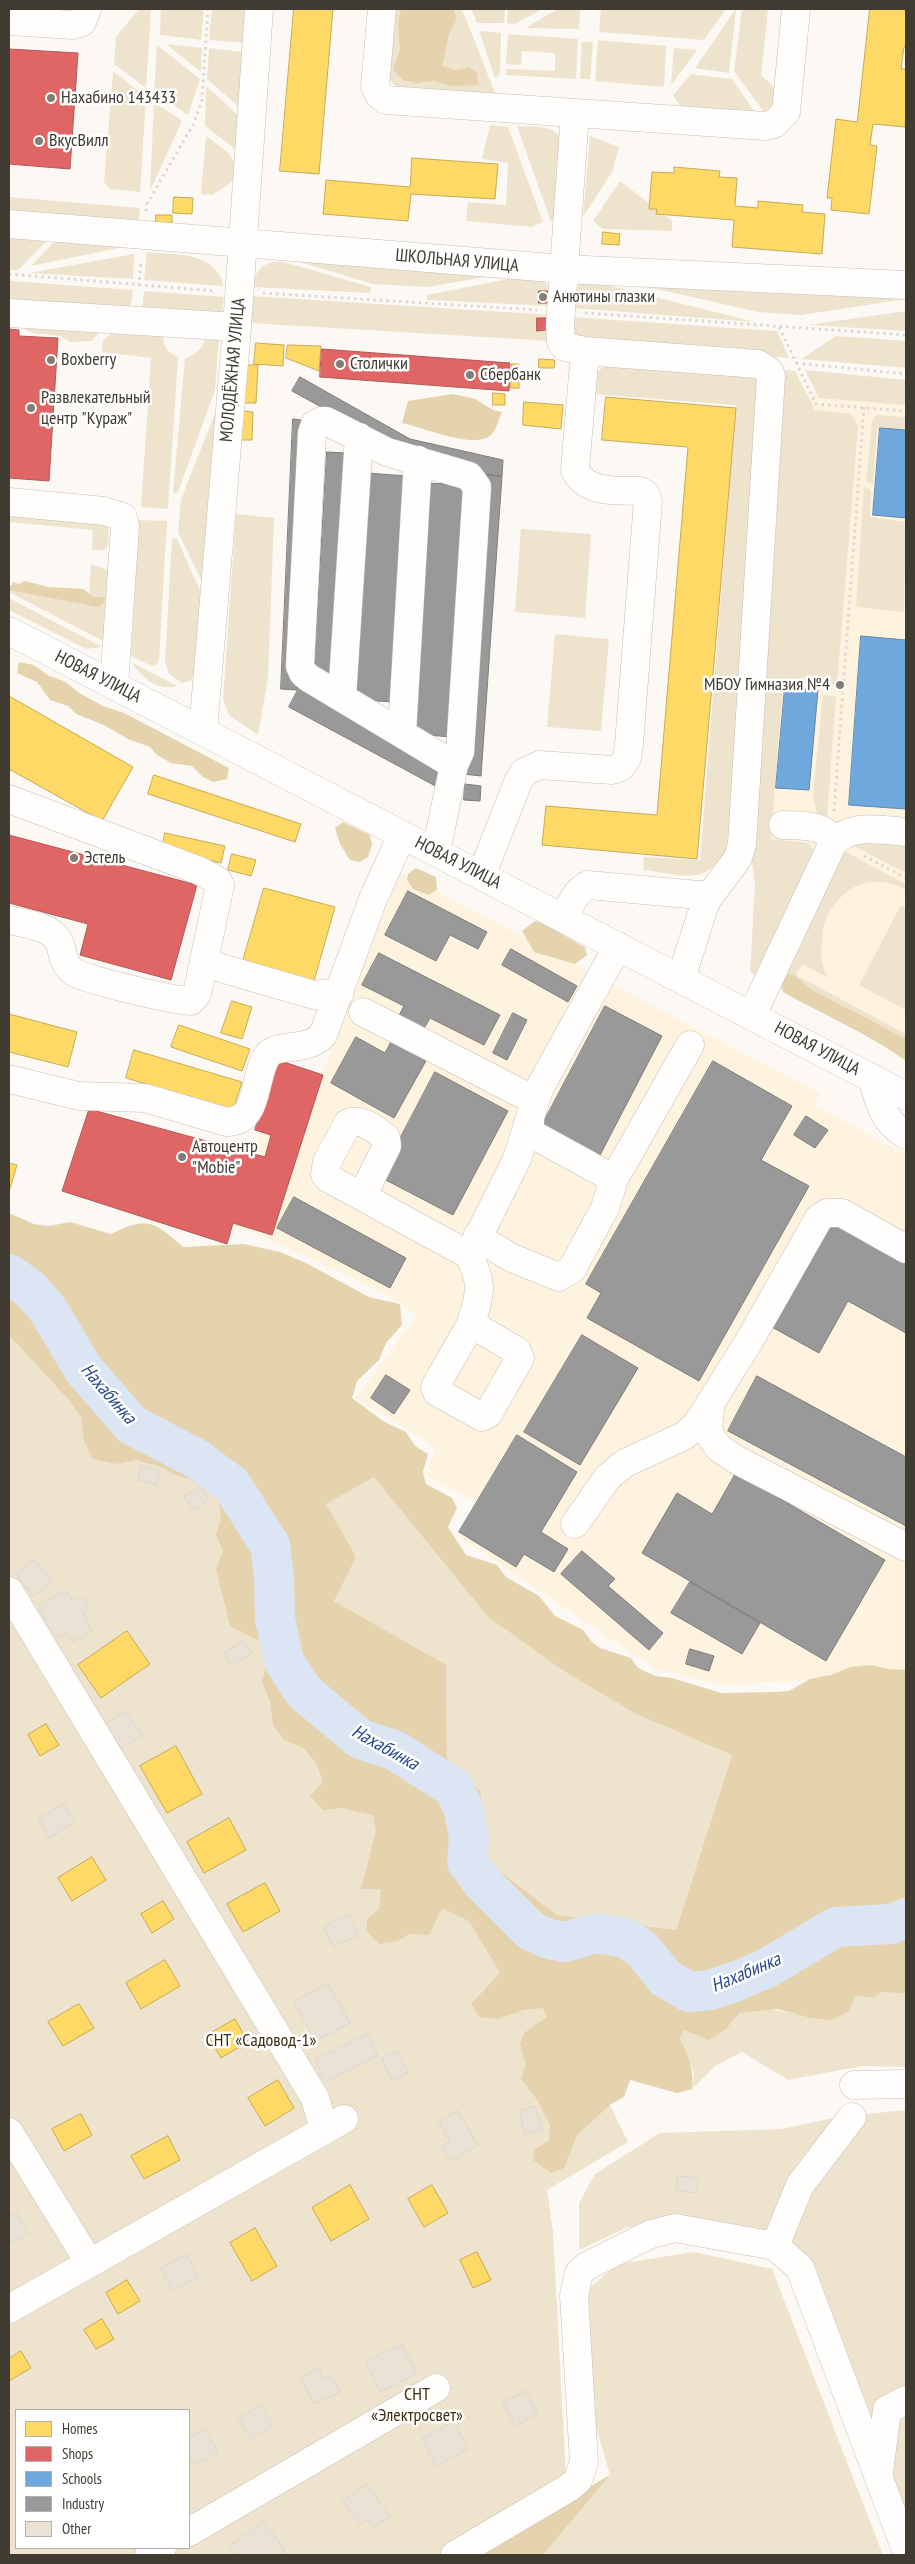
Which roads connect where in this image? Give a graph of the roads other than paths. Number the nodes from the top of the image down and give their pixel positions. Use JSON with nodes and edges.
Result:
{"nodes":[{"id":1,"x":86,"y":9,"type":"edge"},
{"id":2,"x":260,"y":9,"type":"edge"},
{"id":3,"x":382,"y":9,"type":"edge"},
{"id":4,"x":796,"y":9,"type":"edge"},
{"id":5,"x":9,"y":21,"type":"edge"},
{"id":6,"x":575,"y":113,"type":"junction"},
{"id":7,"x":9,"y":224,"type":"edge"},
{"id":8,"x":242,"y":244,"type":"junction"},
{"id":9,"x":564,"y":269,"type":"junction"},
{"id":10,"x":906,"y":285,"type":"edge"},
{"id":11,"x":9,"y":312,"type":"edge"},
{"id":12,"x":237,"y":326,"type":"junction"},
{"id":13,"x":585,"y":351,"type":"junction"},
{"id":14,"x":359,"y":437,"type":"junction"},
{"id":15,"x":418,"y":460,"type":"junction"},
{"id":16,"x":9,"y":502,"type":"edge"},
{"id":17,"x":9,"y":631,"type":"edge"},
{"id":18,"x":114,"y":685,"type":"junction"},
{"id":19,"x":342,"y":697,"type":"junction"},
{"id":20,"x":203,"y":732,"type":"junction"},
{"id":21,"x":402,"y":734,"type":"junction"},
{"id":22,"x":454,"y":765,"type":"junction"},
{"id":23,"x":9,"y":799,"type":"edge"},
{"id":24,"x":783,"y":825,"type":"dead end"},
{"id":25,"x":906,"y":832,"type":"edge"},
{"id":26,"x":402,"y":835,"type":"junction"},
{"id":27,"x":833,"y":843,"type":"junction"},
{"id":28,"x":436,"y":852,"type":"junction"},
{"id":29,"x":482,"y":874,"type":"junction"},
{"id":30,"x":709,"y":896,"type":"junction"},
{"id":31,"x":564,"y":919,"type":"junction"},
{"id":32,"x":9,"y":920,"type":"edge"},
{"id":33,"x":618,"y":946,"type":"junction"},
{"id":34,"x":204,"y":963,"type":"junction"},
{"id":35,"x":681,"y":978,"type":"junction"},
{"id":36,"x":340,"y":992,"type":"junction"},
{"id":37,"x":363,"y":1012,"type":"dead end"},
{"id":38,"x":752,"y":1015,"type":"junction"},
{"id":39,"x":690,"y":1045,"type":"dead end"},
{"id":40,"x":872,"y":1078,"type":"junction"},
{"id":41,"x":9,"y":1079,"type":"edge"},
{"id":42,"x":906,"y":1096,"type":"edge"},
{"id":43,"x":532,"y":1108,"type":"junction"},
{"id":44,"x":906,"y":1135,"type":"edge"},
{"id":45,"x":614,"y":1179,"type":"junction"},
{"id":46,"x":362,"y":1196,"type":"dead end"},
{"id":47,"x":473,"y":1246,"type":"junction"},
{"id":48,"x":906,"y":1249,"type":"edge"},
{"id":49,"x":472,"y":1324,"type":"dead end"},
{"id":50,"x":712,"y":1402,"type":"junction"},
{"id":51,"x":575,"y":1524,"type":"dead end"},
{"id":52,"x":906,"y":1547,"type":"edge"},
{"id":53,"x":9,"y":1591,"type":"edge"},
{"id":54,"x":906,"y":2084,"type":"edge"},
{"id":55,"x":854,"y":2085,"type":"dead end"},
{"id":56,"x":852,"y":2117,"type":"dead end"},
{"id":57,"x":9,"y":2132,"type":"edge"},
{"id":58,"x":775,"y":2246,"type":"junction"},
{"id":59,"x":89,"y":2262,"type":"junction"},
{"id":60,"x":9,"y":2309,"type":"edge"},
{"id":61,"x":436,"y":2388,"type":"dead end"},
{"id":62,"x":897,"y":2405,"type":"edge"},
{"id":63,"x":852,"y":2407,"type":"junction"},
{"id":64,"x":878,"y":2476,"type":"junction"},
{"id":65,"x":190,"y":2531,"type":"edge"},
{"id":66,"x":160,"y":2549,"type":"edge"},
{"id":67,"x":906,"y":2550,"type":"edge"},
{"id":68,"x":149,"y":2555,"type":"edge"},
{"id":69,"x":455,"y":2555,"type":"edge"}],
"edges":[{"from":1,"to":5,"type":"street"},
{"from":2,"to":8,"type":"street","name":"МОЛОДЁЖНАЯ УЛИЦА"},
{"from":3,"to":6,"type":"street"},
{"from":4,"to":6,"type":"street"},
{"from":6,"to":9,"type":"street"},
{"from":7,"to":8,"type":"street","name":"ШКОЛЬНАЯ УЛИЦА"},
{"from":8,"to":9,"type":"street","name":"ШКОЛЬНАЯ УЛИЦА"},
{"from":8,"to":12,"type":"street","name":"МОЛОДЁЖНАЯ УЛИЦА"},
{"from":9,"to":10,"type":"street","name":"ШКОЛЬНАЯ УЛИЦА"},
{"from":9,"to":13,"type":"street"},
{"from":11,"to":12,"type":"street"},
{"from":12,"to":20,"type":"street","name":"МОЛОДЁЖНАЯ УЛИЦА"},
{"from":13,"to":29,"type":"street"},
{"from":13,"to":30,"type":"street"},
{"from":14,"to":15,"type":"street"},
{"from":14,"to":19,"type":"street"},
{"from":14,"to":19,"type":"street"},
{"from":15,"to":21,"type":"street"},
{"from":15,"to":22,"type":"street"},
{"from":16,"to":18,"type":"street"},
{"from":17,"to":18,"type":"street","name":"НОВАЯ УЛИЦА"},
{"from":18,"to":20,"type":"street","name":"НОВАЯ УЛИЦА"},
{"from":19,"to":21,"type":"street"},
{"from":20,"to":26,"type":"street","name":"НОВАЯ УЛИЦА"},
{"from":21,"to":22,"type":"street"},
{"from":22,"to":28,"type":"street"},
{"from":23,"to":34,"type":"street"},
{"from":24,"to":27,"type":"street"},
{"from":25,"to":27,"type":"street"},
{"from":26,"to":28,"type":"street","name":"НОВАЯ УЛИЦА"},
{"from":26,"to":36,"type":"street"},
{"from":27,"to":38,"type":"street"},
{"from":28,"to":29,"type":"street","name":"НОВАЯ УЛИЦА"},
{"from":29,"to":31,"type":"street","name":"НОВАЯ УЛИЦА"},
{"from":30,"to":31,"type":"street"},
{"from":30,"to":35,"type":"street"},
{"from":31,"to":33,"type":"street","name":"НОВАЯ УЛИЦА"},
{"from":32,"to":34,"type":"street"},
{"from":33,"to":35,"type":"street","name":"НОВАЯ УЛИЦА"},
{"from":33,"to":43,"type":"street"},
{"from":34,"to":36,"type":"street"},
{"from":35,"to":38,"type":"street","name":"НОВАЯ УЛИЦА"},
{"from":36,"to":41,"type":"street"},
{"from":37,"to":43,"type":"street"},
{"from":38,"to":40,"type":"street","name":"НОВАЯ УЛИЦА"},
{"from":39,"to":45,"type":"street"},
{"from":40,"to":42,"type":"street","name":"НОВАЯ УЛИЦА"},
{"from":40,"to":44,"type":"street"},
{"from":43,"to":45,"type":"street"},
{"from":43,"to":47,"type":"street"},
{"from":45,"to":47,"type":"street"},
{"from":46,"to":47,"type":"street"},
{"from":47,"to":49,"type":"street"},
{"from":48,"to":50,"type":"street"},
{"from":50,"to":51,"type":"street"},
{"from":50,"to":52,"type":"street"},
{"from":53,"to":59,"type":"street"},
{"from":54,"to":55,"type":"street"},
{"from":56,"to":58,"type":"street"},
{"from":57,"to":59,"type":"street"},
{"from":58,"to":63,"type":"street"},
{"from":58,"to":69,"type":"street"},
{"from":59,"to":60,"type":"street"},
{"from":61,"to":65,"type":"street"},
{"from":62,"to":63,"type":"street"},
{"from":62,"to":64,"type":"street"},
{"from":63,"to":64,"type":"street"},
{"from":64,"to":67,"type":"street"},
{"from":66,"to":68,"type":"street"}]}
